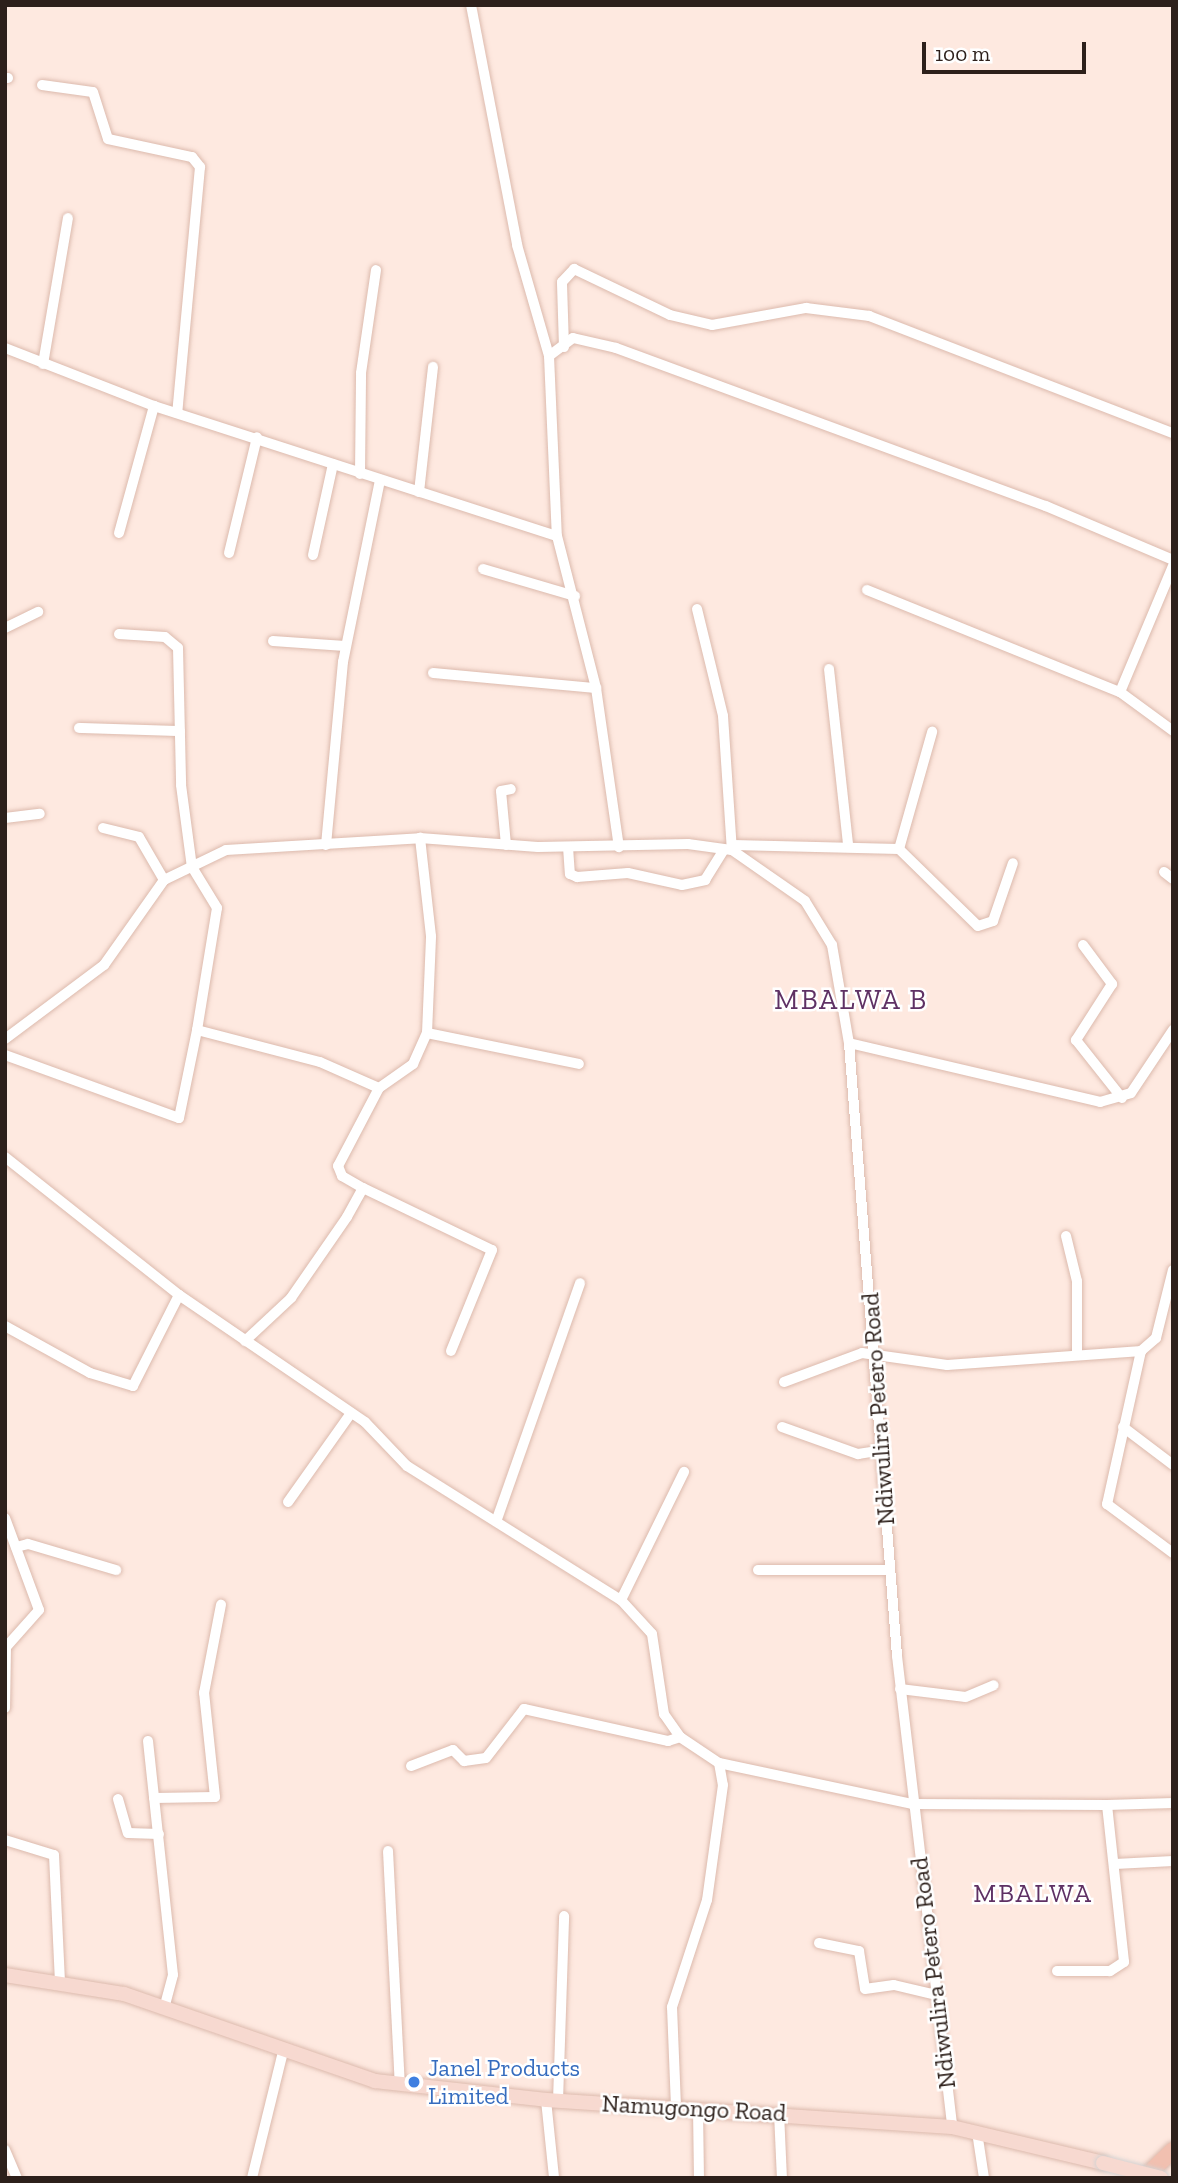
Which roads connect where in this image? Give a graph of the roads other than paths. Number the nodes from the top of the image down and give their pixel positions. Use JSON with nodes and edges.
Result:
{"nodes":[{"id":1,"x":471,"y":5,"type":"edge"},
{"id":2,"x":42,"y":85,"type":"dead end"},
{"id":3,"x":68,"y":218,"type":"dead end"},
{"id":4,"x":376,"y":270,"type":"dead end"},
{"id":5,"x":564,"y":347,"type":"junction"},
{"id":6,"x":6,"y":351,"type":"edge"},
{"id":7,"x":549,"y":356,"type":"junction"},
{"id":8,"x":43,"y":364,"type":"junction"},
{"id":9,"x":433,"y":367,"type":"dead end"},
{"id":10,"x":154,"y":406,"type":"junction"},
{"id":11,"x":177,"y":413,"type":"junction"},
{"id":12,"x":1173,"y":433,"type":"edge"},
{"id":13,"x":257,"y":437,"type":"junction"},
{"id":14,"x":333,"y":464,"type":"junction"},
{"id":15,"x":360,"y":474,"type":"junction"},
{"id":16,"x":380,"y":480,"type":"junction"},
{"id":17,"x":419,"y":492,"type":"junction"},
{"id":18,"x":119,"y":533,"type":"dead end"},
{"id":19,"x":557,"y":536,"type":"junction"},
{"id":20,"x":229,"y":553,"type":"dead end"},
{"id":21,"x":313,"y":555,"type":"dead end"},
{"id":22,"x":1173,"y":560,"type":"edge"},
{"id":23,"x":1173,"y":566,"type":"edge"},
{"id":24,"x":483,"y":569,"type":"dead end"},
{"id":25,"x":867,"y":590,"type":"dead end"},
{"id":26,"x":575,"y":596,"type":"junction"},
{"id":27,"x":1169,"y":596,"type":"edge"},
{"id":28,"x":697,"y":609,"type":"dead end"},
{"id":29,"x":38,"y":612,"type":"dead end"},
{"id":30,"x":5,"y":628,"type":"edge"},
{"id":31,"x":119,"y":634,"type":"dead end"},
{"id":32,"x":273,"y":640,"type":"dead end"},
{"id":33,"x":345,"y":646,"type":"junction"},
{"id":34,"x":829,"y":669,"type":"dead end"},
{"id":35,"x":433,"y":673,"type":"dead end"},
{"id":36,"x":596,"y":688,"type":"junction"},
{"id":37,"x":1120,"y":692,"type":"junction"},
{"id":38,"x":79,"y":727,"type":"dead end"},
{"id":39,"x":1173,"y":731,"type":"edge"},
{"id":40,"x":180,"y":732,"type":"junction"},
{"id":41,"x":932,"y":732,"type":"dead end"},
{"id":42,"x":511,"y":789,"type":"dead end"},
{"id":43,"x":40,"y":814,"type":"dead end"},
{"id":44,"x":5,"y":818,"type":"edge"},
{"id":45,"x":103,"y":828,"type":"dead end"},
{"id":46,"x":420,"y":838,"type":"junction"},
{"id":47,"x":326,"y":845,"type":"junction"},
{"id":48,"x":506,"y":845,"type":"junction"},
{"id":49,"x":848,"y":845,"type":"junction"},
{"id":50,"x":568,"y":847,"type":"junction"},
{"id":51,"x":619,"y":848,"type":"junction"},
{"id":52,"x":730,"y":848,"type":"junction"},
{"id":53,"x":899,"y":849,"type":"junction"},
{"id":54,"x":1013,"y":863,"type":"dead end"},
{"id":55,"x":192,"y":867,"type":"junction"},
{"id":56,"x":164,"y":880,"type":"junction"},
{"id":57,"x":1083,"y":945,"type":"dead end"},
{"id":58,"x":197,"y":1030,"type":"junction"},
{"id":59,"x":1173,"y":1030,"type":"edge"},
{"id":60,"x":427,"y":1033,"type":"junction"},
{"id":61,"x":5,"y":1040,"type":"edge"},
{"id":62,"x":849,"y":1043,"type":"junction"},
{"id":63,"x":5,"y":1055,"type":"edge"},
{"id":64,"x":579,"y":1064,"type":"dead end"},
{"id":65,"x":379,"y":1088,"type":"junction"},
{"id":66,"x":1122,"y":1098,"type":"junction"},
{"id":67,"x":5,"y":1157,"type":"edge"},
{"id":68,"x":363,"y":1188,"type":"junction"},
{"id":69,"x":1066,"y":1236,"type":"dead end"},
{"id":70,"x":1173,"y":1270,"type":"edge"},
{"id":71,"x":580,"y":1283,"type":"dead end"},
{"id":72,"x":179,"y":1296,"type":"junction"},
{"id":73,"x":5,"y":1327,"type":"edge"},
{"id":74,"x":245,"y":1341,"type":"junction"},
{"id":75,"x":451,"y":1351,"type":"dead end"},
{"id":76,"x":1077,"y":1351,"type":"junction"},
{"id":77,"x":1141,"y":1351,"type":"junction"},
{"id":78,"x":875,"y":1352,"type":"junction"},
{"id":79,"x":784,"y":1382,"type":"dead end"},
{"id":80,"x":351,"y":1413,"type":"junction"},
{"id":81,"x":782,"y":1427,"type":"dead end"},
{"id":82,"x":1124,"y":1427,"type":"junction"},
{"id":83,"x":883,"y":1450,"type":"junction"},
{"id":84,"x":1173,"y":1465,"type":"edge"},
{"id":85,"x":684,"y":1472,"type":"dead end"},
{"id":86,"x":288,"y":1502,"type":"dead end"},
{"id":87,"x":5,"y":1518,"type":"edge"},
{"id":88,"x":497,"y":1519,"type":"junction"},
{"id":89,"x":16,"y":1547,"type":"junction"},
{"id":90,"x":1173,"y":1553,"type":"edge"},
{"id":91,"x":116,"y":1570,"type":"dead end"},
{"id":92,"x":758,"y":1570,"type":"dead end"},
{"id":93,"x":889,"y":1570,"type":"junction"},
{"id":94,"x":621,"y":1600,"type":"junction"},
{"id":95,"x":221,"y":1605,"type":"dead end"},
{"id":96,"x":994,"y":1685,"type":"dead end"},
{"id":97,"x":900,"y":1689,"type":"junction"},
{"id":98,"x":5,"y":1708,"type":"edge"},
{"id":99,"x":680,"y":1737,"type":"junction"},
{"id":100,"x":148,"y":1741,"type":"dead end"},
{"id":101,"x":719,"y":1763,"type":"junction"},
{"id":102,"x":411,"y":1766,"type":"dead end"},
{"id":103,"x":154,"y":1798,"type":"junction"},
{"id":104,"x":118,"y":1799,"type":"dead end"},
{"id":105,"x":1173,"y":1803,"type":"edge"},
{"id":106,"x":912,"y":1804,"type":"junction"},
{"id":107,"x":1107,"y":1804,"type":"junction"},
{"id":108,"x":159,"y":1834,"type":"junction"},
{"id":109,"x":5,"y":1840,"type":"edge"},
{"id":110,"x":388,"y":1851,"type":"dead end"},
{"id":111,"x":1173,"y":1861,"type":"edge"},
{"id":112,"x":1115,"y":1864,"type":"junction"},
{"id":113,"x":564,"y":1916,"type":"dead end"},
{"id":114,"x":819,"y":1943,"type":"dead end"},
{"id":115,"x":1057,"y":1971,"type":"dead end"},
{"id":116,"x":5,"y":1975,"type":"edge"},
{"id":117,"x":60,"y":1980,"type":"junction"},
{"id":118,"x":936,"y":1995,"type":"junction"},
{"id":119,"x":164,"y":2009,"type":"junction"},
{"id":120,"x":283,"y":2052,"type":"junction"},
{"id":121,"x":400,"y":2085,"type":"junction"},
{"id":122,"x":552,"y":2100,"type":"junction"},
{"id":123,"x":676,"y":2107,"type":"junction"},
{"id":124,"x":698,"y":2108,"type":"junction"},
{"id":125,"x":779,"y":2113,"type":"junction"},
{"id":126,"x":952,"y":2127,"type":"junction"},
{"id":127,"x":977,"y":2132,"type":"junction"},
{"id":128,"x":5,"y":2150,"type":"edge"},
{"id":129,"x":1173,"y":2150,"type":"edge"},
{"id":130,"x":17,"y":2178,"type":"edge"},
{"id":131,"x":252,"y":2178,"type":"edge"},
{"id":132,"x":554,"y":2178,"type":"edge"},
{"id":133,"x":699,"y":2178,"type":"edge"},
{"id":134,"x":782,"y":2178,"type":"edge"},
{"id":135,"x":984,"y":2178,"type":"edge"},
{"id":136,"x":1144,"y":2178,"type":"edge"},
{"id":137,"x":1161,"y":2178,"type":"edge"}],
"edges":[{"from":1,"to":7,"type":"street"},
{"from":2,"to":11,"type":"street"},
{"from":3,"to":8,"type":"street"},
{"from":4,"to":15,"type":"street"},
{"from":5,"to":7,"type":"street"},
{"from":5,"to":12,"type":"street"},
{"from":5,"to":22,"type":"street"},
{"from":6,"to":8,"type":"street"},
{"from":7,"to":19,"type":"street"},
{"from":8,"to":10,"type":"street"},
{"from":9,"to":17,"type":"street"},
{"from":10,"to":11,"type":"street"},
{"from":10,"to":18,"type":"street"},
{"from":11,"to":13,"type":"street"},
{"from":13,"to":14,"type":"street"},
{"from":13,"to":20,"type":"street"},
{"from":14,"to":15,"type":"street"},
{"from":14,"to":21,"type":"street"},
{"from":15,"to":16,"type":"street"},
{"from":16,"to":17,"type":"street"},
{"from":16,"to":33,"type":"street"},
{"from":17,"to":19,"type":"street"},
{"from":19,"to":26,"type":"street"},
{"from":23,"to":27,"type":"street"},
{"from":24,"to":26,"type":"street"},
{"from":25,"to":37,"type":"street"},
{"from":26,"to":36,"type":"street"},
{"from":27,"to":37,"type":"street"},
{"from":28,"to":52,"type":"street"},
{"from":29,"to":30,"type":"street"},
{"from":31,"to":40,"type":"street"},
{"from":32,"to":33,"type":"street"},
{"from":33,"to":47,"type":"street"},
{"from":34,"to":49,"type":"street"},
{"from":35,"to":36,"type":"street"},
{"from":36,"to":51,"type":"street"},
{"from":37,"to":39,"type":"street"},
{"from":38,"to":40,"type":"street"},
{"from":40,"to":55,"type":"street"},
{"from":41,"to":53,"type":"street"},
{"from":42,"to":48,"type":"street"},
{"from":43,"to":44,"type":"street"},
{"from":45,"to":56,"type":"street"},
{"from":46,"to":47,"type":"street"},
{"from":46,"to":48,"type":"street"},
{"from":46,"to":60,"type":"street"},
{"from":47,"to":55,"type":"street"},
{"from":48,"to":50,"type":"street"},
{"from":49,"to":52,"type":"street"},
{"from":49,"to":53,"type":"street"},
{"from":50,"to":51,"type":"street"},
{"from":50,"to":52,"type":"street"},
{"from":51,"to":52,"type":"street"},
{"from":52,"to":62,"type":"street","name":"Ndiwulira Petero Road"},
{"from":53,"to":54,"type":"street"},
{"from":55,"to":56,"type":"street"},
{"from":55,"to":58,"type":"street"},
{"from":56,"to":61,"type":"street"},
{"from":57,"to":66,"type":"street"},
{"from":58,"to":63,"type":"street"},
{"from":58,"to":65,"type":"street"},
{"from":59,"to":66,"type":"street"},
{"from":60,"to":64,"type":"street"},
{"from":60,"to":65,"type":"street"},
{"from":62,"to":66,"type":"street"},
{"from":62,"to":78,"type":"street","name":"Ndiwulira Petero Road"},
{"from":65,"to":68,"type":"street"},
{"from":67,"to":72,"type":"street"},
{"from":68,"to":74,"type":"street"},
{"from":68,"to":75,"type":"street"},
{"from":69,"to":76,"type":"street"},
{"from":70,"to":77,"type":"street"},
{"from":71,"to":88,"type":"street"},
{"from":72,"to":73,"type":"street"},
{"from":72,"to":74,"type":"street"},
{"from":74,"to":80,"type":"street"},
{"from":76,"to":77,"type":"street"},
{"from":76,"to":78,"type":"street"},
{"from":77,"to":82,"type":"street"},
{"from":78,"to":79,"type":"street"},
{"from":78,"to":83,"type":"street","name":"Ndiwulira Petero Road"},
{"from":80,"to":86,"type":"street"},
{"from":80,"to":88,"type":"street"},
{"from":81,"to":83,"type":"street"},
{"from":82,"to":84,"type":"street"},
{"from":82,"to":90,"type":"street"},
{"from":83,"to":93,"type":"street","name":"Ndiwulira Petero Road"},
{"from":85,"to":94,"type":"street"},
{"from":87,"to":89,"type":"street"},
{"from":88,"to":94,"type":"street"},
{"from":89,"to":91,"type":"street"},
{"from":89,"to":98,"type":"street"},
{"from":92,"to":93,"type":"street"},
{"from":93,"to":97,"type":"street","name":"Ndiwulira Petero Road"},
{"from":94,"to":99,"type":"street"},
{"from":95,"to":103,"type":"street"},
{"from":96,"to":97,"type":"street"},
{"from":97,"to":106,"type":"street","name":"Ndiwulira Petero Road"},
{"from":99,"to":101,"type":"street"},
{"from":99,"to":102,"type":"street"},
{"from":100,"to":103,"type":"street"},
{"from":101,"to":106,"type":"street"},
{"from":101,"to":123,"type":"street"},
{"from":103,"to":108,"type":"street"},
{"from":104,"to":108,"type":"street"},
{"from":105,"to":107,"type":"street"},
{"from":106,"to":107,"type":"street"},
{"from":106,"to":118,"type":"street","name":"Ndiwulira Petero Road"},
{"from":107,"to":112,"type":"street"},
{"from":108,"to":119,"type":"street"},
{"from":109,"to":117,"type":"street"},
{"from":110,"to":121,"type":"street"},
{"from":111,"to":112,"type":"street"},
{"from":112,"to":115,"type":"street"},
{"from":113,"to":122,"type":"street"},
{"from":114,"to":118,"type":"street"},
{"from":116,"to":117,"type":"main road","name":"Namugongo Road"},
{"from":117,"to":119,"type":"main road","name":"Namugongo Road"},
{"from":118,"to":126,"type":"street","name":"Ndiwulira Petero Road"},
{"from":119,"to":120,"type":"main road","name":"Namugongo Road"},
{"from":120,"to":121,"type":"main road","name":"Namugongo Road"},
{"from":120,"to":131,"type":"street"},
{"from":121,"to":122,"type":"main road","name":"Namugongo Road"},
{"from":122,"to":123,"type":"main road","name":"Namugongo Road"},
{"from":122,"to":132,"type":"street"},
{"from":123,"to":124,"type":"main road","name":"Namugongo Road"},
{"from":124,"to":125,"type":"main road","name":"Namugongo Road"},
{"from":124,"to":133,"type":"street"},
{"from":125,"to":126,"type":"main road","name":"Namugongo Road"},
{"from":125,"to":134,"type":"street"},
{"from":126,"to":127,"type":"main road","name":"Namugongo Road"},
{"from":127,"to":135,"type":"street"},
{"from":127,"to":137,"type":"main road","name":"Namugongo Road","bridge":true},
{"from":128,"to":130,"type":"street"},
{"from":129,"to":136,"type":"highway"}]}
